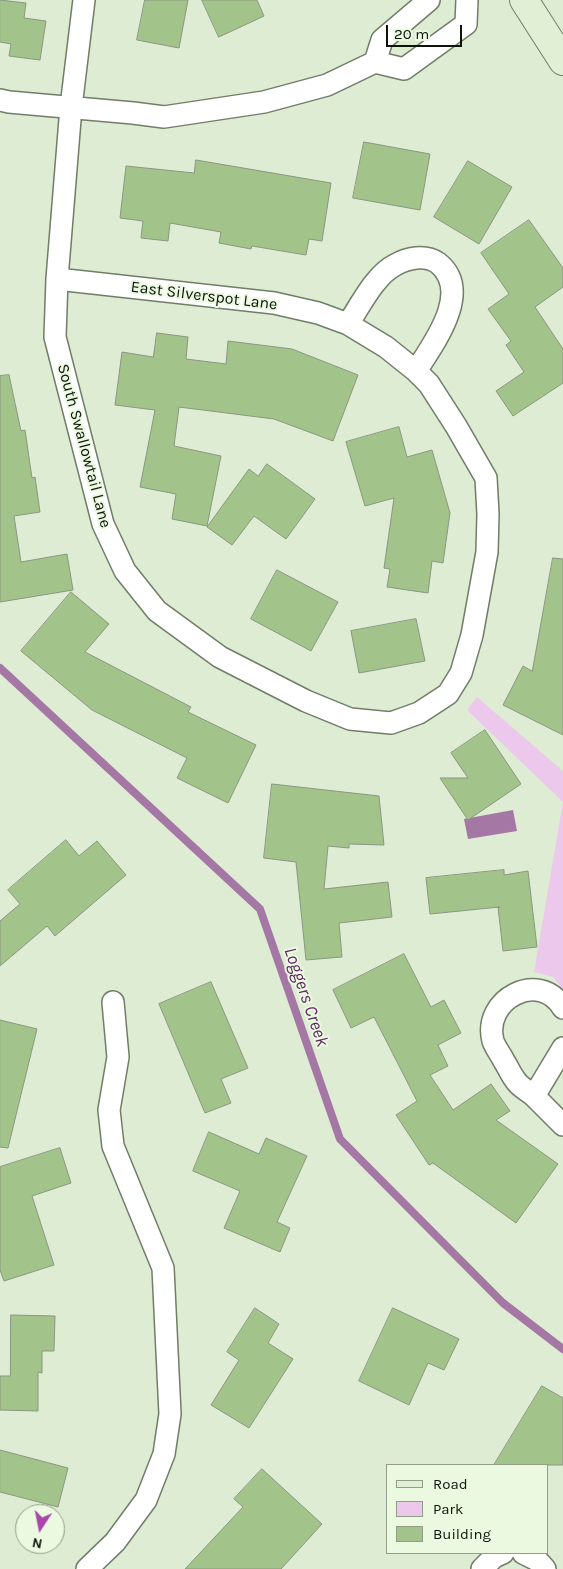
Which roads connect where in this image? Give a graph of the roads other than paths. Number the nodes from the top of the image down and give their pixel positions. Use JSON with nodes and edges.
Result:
{"nodes":[{"id":1,"x":84,"y":0,"type":"edge"},
{"id":2,"x":429,"y":0,"type":"edge"},
{"id":3,"x":467,"y":0,"type":"edge"},
{"id":4,"x":524,"y":0,"type":"edge"},
{"id":5,"x":563,"y":61,"type":"edge"},
{"id":6,"x":375,"y":62,"type":"junction"},
{"id":7,"x":0,"y":100,"type":"edge"},
{"id":8,"x":71,"y":107,"type":"junction"},
{"id":9,"x":57,"y":279,"type":"junction"},
{"id":10,"x":348,"y":324,"type":"junction"},
{"id":11,"x":416,"y":371,"type":"junction"},
{"id":12,"x":448,"y":694,"type":"joint"},
{"id":13,"x":112,"y":1002,"type":"dead end"},
{"id":14,"x":563,"y":1008,"type":"edge"},
{"id":15,"x":563,"y":1048,"type":"edge"},
{"id":16,"x":534,"y":1096,"type":"junction"},
{"id":17,"x":563,"y":1125,"type":"edge"},
{"id":18,"x":501,"y":1554,"type":"edge"},
{"id":19,"x":525,"y":1554,"type":"edge"},
{"id":20,"x":87,"y":1569,"type":"edge"},
{"id":21,"x":482,"y":1569,"type":"edge"},
{"id":22,"x":545,"y":1569,"type":"edge"}],
"edges":[{"from":1,"to":8,"type":"street","name":"South Swallowtail Lane"},
{"from":2,"to":6,"type":"street"},
{"from":3,"to":6,"type":"street"},
{"from":4,"to":5,"type":"main road"},
{"from":6,"to":8,"type":"street"},
{"from":7,"to":8,"type":"street"},
{"from":8,"to":9,"type":"street","name":"South Swallowtail Lane"},
{"from":9,"to":10,"type":"street","name":"East Silverspot Lane"},
{"from":9,"to":12,"type":"street","name":"South Swallowtail Lane"},
{"from":10,"to":11,"type":"street","name":"East Silverspot Lane"},
{"from":10,"to":11,"type":"street"},
{"from":11,"to":12,"type":"street","name":"East Silverspot Lane"},
{"from":13,"to":20,"type":"street"},
{"from":14,"to":16,"type":"street"},
{"from":15,"to":16,"type":"street"},
{"from":16,"to":17,"type":"street"},
{"from":18,"to":21,"type":"street"},
{"from":19,"to":22,"type":"street"}]}
